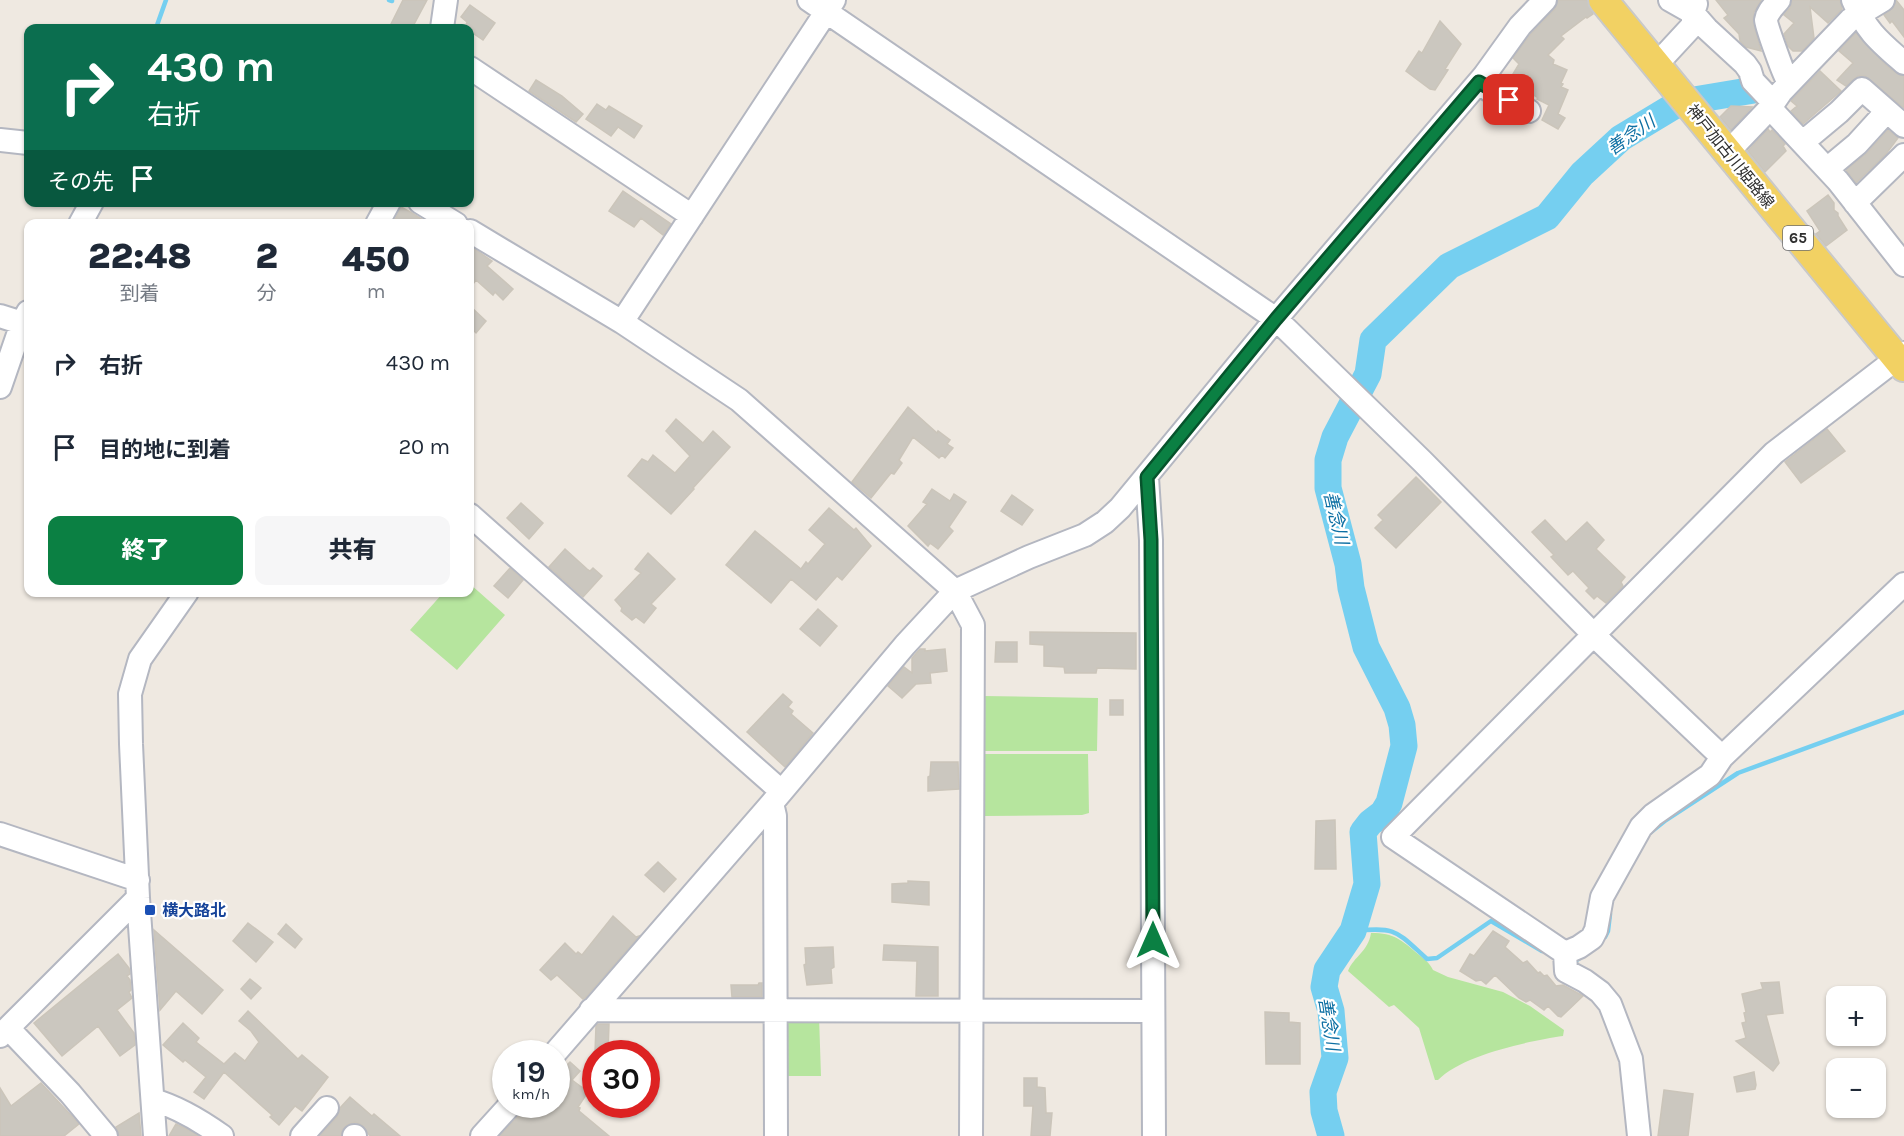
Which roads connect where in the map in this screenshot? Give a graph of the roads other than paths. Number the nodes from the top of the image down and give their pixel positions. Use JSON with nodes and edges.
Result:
{"nodes":[{"id":1,"x":446,"y":0,"type":"edge"},
{"id":2,"x":1545,"y":0,"type":"edge"},
{"id":3,"x":1603,"y":0,"type":"edge"},
{"id":4,"x":1670,"y":0,"type":"edge"},
{"id":5,"x":1882,"y":0,"type":"edge"},
{"id":6,"x":823,"y":4,"type":"edge"},
{"id":7,"x":1770,"y":5,"type":"edge"},
{"id":8,"x":1695,"y":6,"type":"edge"},
{"id":9,"x":1856,"y":7,"type":"edge"},
{"id":10,"x":443,"y":24,"type":"edge"},
{"id":11,"x":1904,"y":63,"type":"edge"},
{"id":12,"x":1656,"y":65,"type":"junction"},
{"id":13,"x":474,"y":71,"type":"edge"},
{"id":14,"x":1479,"y":82,"type":"junction"},
{"id":15,"x":1789,"y":83,"type":"junction"},
{"id":16,"x":1762,"y":93,"type":"junction"},
{"id":17,"x":1529,"y":111,"type":"dead end"},
{"id":18,"x":1887,"y":111,"type":"junction"},
{"id":19,"x":1904,"y":126,"type":"edge"},
{"id":20,"x":0,"y":140,"type":"edge"},
{"id":21,"x":1803,"y":142,"type":"junction"},
{"id":22,"x":24,"y":143,"type":"edge"},
{"id":23,"x":1728,"y":152,"type":"junction"},
{"id":24,"x":1904,"y":154,"type":"edge"},
{"id":25,"x":1827,"y":169,"type":"junction"},
{"id":26,"x":1855,"y":203,"type":"junction"},
{"id":27,"x":428,"y":207,"type":"edge"},
{"id":28,"x":692,"y":216,"type":"junction"},
{"id":29,"x":448,"y":219,"type":"edge"},
{"id":30,"x":474,"y":233,"type":"edge"},
{"id":31,"x":1904,"y":265,"type":"edge"},
{"id":32,"x":0,"y":316,"type":"edge"},
{"id":33,"x":24,"y":318,"type":"edge"},
{"id":34,"x":1276,"y":319,"type":"junction"},
{"id":35,"x":24,"y":321,"type":"edge"},
{"id":36,"x":622,"y":322,"type":"junction"},
{"id":37,"x":1901,"y":359,"type":"edge"},
{"id":38,"x":0,"y":387,"type":"edge"},
{"id":39,"x":1147,"y":477,"type":"junction"},
{"id":40,"x":474,"y":520,"type":"edge"},
{"id":41,"x":1904,"y":584,"type":"edge"},
{"id":42,"x":955,"y":591,"type":"junction"},
{"id":43,"x":183,"y":597,"type":"edge"},
{"id":44,"x":1594,"y":635,"type":"junction"},
{"id":45,"x":1722,"y":757,"type":"junction"},
{"id":46,"x":776,"y":797,"type":"junction"},
{"id":47,"x":0,"y":834,"type":"edge"},
{"id":48,"x":138,"y":889,"type":"junction"},
{"id":49,"x":1565,"y":952,"type":"junction"},
{"id":50,"x":591,"y":1010,"type":"junction"},
{"id":51,"x":971,"y":1011,"type":"junction"},
{"id":52,"x":1153,"y":1011,"type":"junction"},
{"id":53,"x":777,"y":1012,"type":"junction"},
{"id":54,"x":4,"y":1032,"type":"edge"},
{"id":55,"x":566,"y":1040,"type":"edge"},
{"id":56,"x":153,"y":1100,"type":"junction"},
{"id":57,"x":327,"y":1108,"type":"dead end"},
{"id":58,"x":499,"y":1118,"type":"edge"},
{"id":59,"x":106,"y":1136,"type":"edge"},
{"id":60,"x":155,"y":1136,"type":"edge"},
{"id":61,"x":222,"y":1136,"type":"edge"},
{"id":62,"x":302,"y":1136,"type":"edge"},
{"id":63,"x":483,"y":1136,"type":"edge"},
{"id":64,"x":776,"y":1136,"type":"edge"},
{"id":65,"x":971,"y":1136,"type":"edge"},
{"id":66,"x":1154,"y":1136,"type":"edge"},
{"id":67,"x":1639,"y":1136,"type":"edge"}],
"edges":[{"from":1,"to":10,"type":"street"},
{"from":2,"to":14,"type":"street"},
{"from":3,"to":12,"type":"main road","name":"神戸加古川姫路線","number":"65"},
{"from":4,"to":8,"type":"street"},
{"from":5,"to":9,"type":"street"},
{"from":6,"to":28,"type":"street"},
{"from":6,"to":34,"type":"street"},
{"from":7,"to":15,"type":"street"},
{"from":8,"to":12,"type":"street"},
{"from":8,"to":16,"type":"street"},
{"from":9,"to":11,"type":"street"},
{"from":9,"to":15,"type":"street"},
{"from":12,"to":23,"type":"main road","name":"神戸加古川姫路線","number":"65"},
{"from":13,"to":28,"type":"street"},
{"from":14,"to":17,"type":"street"},
{"from":14,"to":34,"type":"street"},
{"from":15,"to":16,"type":"street"},
{"from":16,"to":21,"type":"street"},
{"from":16,"to":23,"type":"street"},
{"from":18,"to":19,"type":"street"},
{"from":18,"to":21,"type":"street"},
{"from":18,"to":25,"type":"street"},
{"from":20,"to":22,"type":"street"},
{"from":21,"to":25,"type":"street"},
{"from":23,"to":37,"type":"main road","name":"神戸加古川姫路線","number":"65"},
{"from":24,"to":26,"type":"street"},
{"from":25,"to":26,"type":"street"},
{"from":26,"to":31,"type":"street"},
{"from":27,"to":29,"type":"street"},
{"from":28,"to":36,"type":"street"},
{"from":30,"to":36,"type":"street"},
{"from":32,"to":33,"type":"street"},
{"from":34,"to":39,"type":"street"},
{"from":34,"to":44,"type":"street"},
{"from":35,"to":38,"type":"street"},
{"from":36,"to":42,"type":"street"},
{"from":37,"to":44,"type":"street"},
{"from":39,"to":42,"type":"street"},
{"from":39,"to":52,"type":"street"},
{"from":40,"to":46,"type":"street"},
{"from":41,"to":45,"type":"street"},
{"from":42,"to":46,"type":"street"},
{"from":42,"to":51,"type":"street"},
{"from":43,"to":48,"type":"street"},
{"from":44,"to":45,"type":"street"},
{"from":44,"to":49,"type":"street"},
{"from":45,"to":49,"type":"street"},
{"from":46,"to":50,"type":"street"},
{"from":46,"to":53,"type":"street"},
{"from":47,"to":48,"type":"street"},
{"from":48,"to":54,"type":"street"},
{"from":48,"to":56,"type":"street"},
{"from":49,"to":67,"type":"street"},
{"from":50,"to":53,"type":"street"},
{"from":50,"to":55,"type":"street"},
{"from":51,"to":52,"type":"street"},
{"from":51,"to":53,"type":"street"},
{"from":51,"to":65,"type":"street"},
{"from":52,"to":66,"type":"street"},
{"from":53,"to":64,"type":"street"},
{"from":54,"to":59,"type":"street"},
{"from":56,"to":60,"type":"street"},
{"from":56,"to":61,"type":"street"},
{"from":57,"to":62,"type":"street"},
{"from":58,"to":63,"type":"street"}]}
